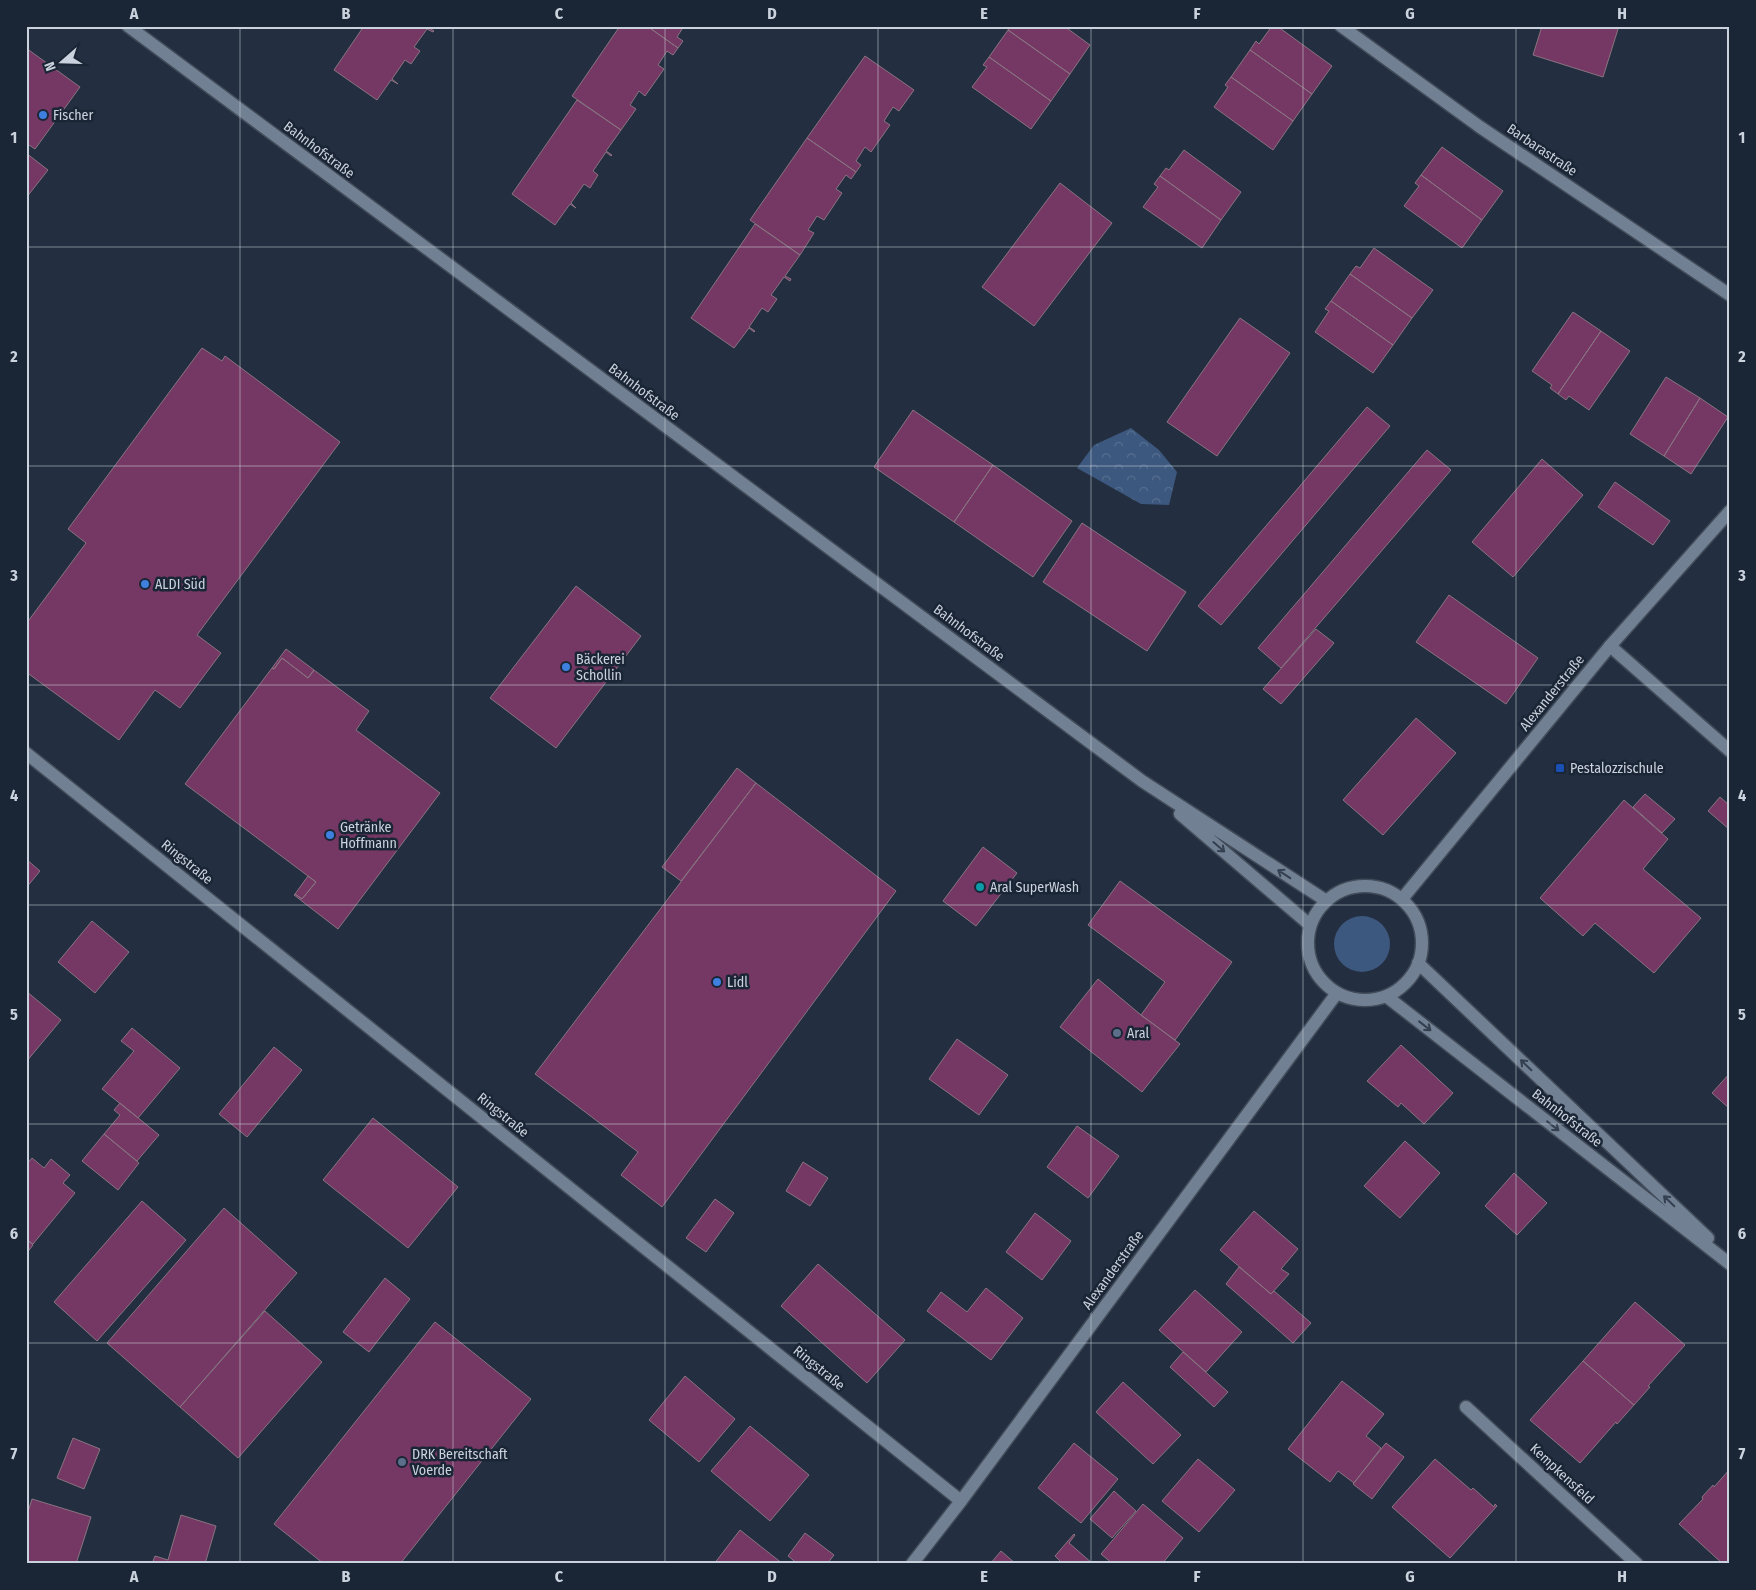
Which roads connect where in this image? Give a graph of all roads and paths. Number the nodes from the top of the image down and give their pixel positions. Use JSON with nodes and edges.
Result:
{"nodes":[{"id":1,"x":128,"y":26,"type":"edge"},
{"id":2,"x":1341,"y":26,"type":"edge"},
{"id":3,"x":1730,"y":295,"type":"edge"},
{"id":4,"x":1730,"y":511,"type":"edge"},
{"id":5,"x":1610,"y":646,"type":"junction"},
{"id":6,"x":1730,"y":751,"type":"edge"},
{"id":7,"x":26,"y":753,"type":"edge"},
{"id":8,"x":1142,"y":781,"type":"junction"},
{"id":9,"x":1402,"y":899,"type":"junction"},
{"id":10,"x":1325,"y":900,"type":"junction"},
{"id":11,"x":1310,"y":925,"type":"junction"},
{"id":12,"x":1418,"y":963,"type":"junction"},
{"id":13,"x":1337,"y":993,"type":"junction"},
{"id":14,"x":1386,"y":996,"type":"junction"},
{"id":15,"x":1730,"y":1259,"type":"edge"},
{"id":16,"x":1730,"y":1264,"type":"edge"},
{"id":17,"x":1466,"y":1407,"type":"dead end"},
{"id":18,"x":961,"y":1501,"type":"junction"},
{"id":19,"x":912,"y":1564,"type":"edge"},
{"id":20,"x":1637,"y":1564,"type":"edge"}],
"edges":[{"from":1,"to":8,"type":"street","name":"Bahnhofstraße"},
{"from":2,"to":3,"type":"street","name":"Barbarastraße"},
{"from":4,"to":5,"type":"street","name":"Alexanderstraße"},
{"from":5,"to":6,"type":"street"},
{"from":5,"to":9,"type":"street","name":"Alexanderstraße"},
{"from":7,"to":18,"type":"street","name":"Ringstraße"},
{"from":10,"to":8,"type":"street","name":"Bahnhofstraße","one_way":true},
{"from":8,"to":11,"type":"street","name":"Bahnhofstraße","one_way":true},
{"from":9,"to":10,"type":"street"},
{"from":9,"to":12,"type":"street"},
{"from":10,"to":11,"type":"street"},
{"from":11,"to":13,"type":"street"},
{"from":12,"to":14,"type":"street"},
{"from":15,"to":12,"type":"street","name":"Bahnhofstraße","one_way":true},
{"from":13,"to":14,"type":"street"},
{"from":13,"to":18,"type":"street","name":"Alexanderstraße"},
{"from":14,"to":16,"type":"street","name":"Bahnhofstraße","one_way":true},
{"from":17,"to":20,"type":"street","name":"Kempkensfeld"},
{"from":18,"to":19,"type":"street","name":"Alexanderstraße"}]}
